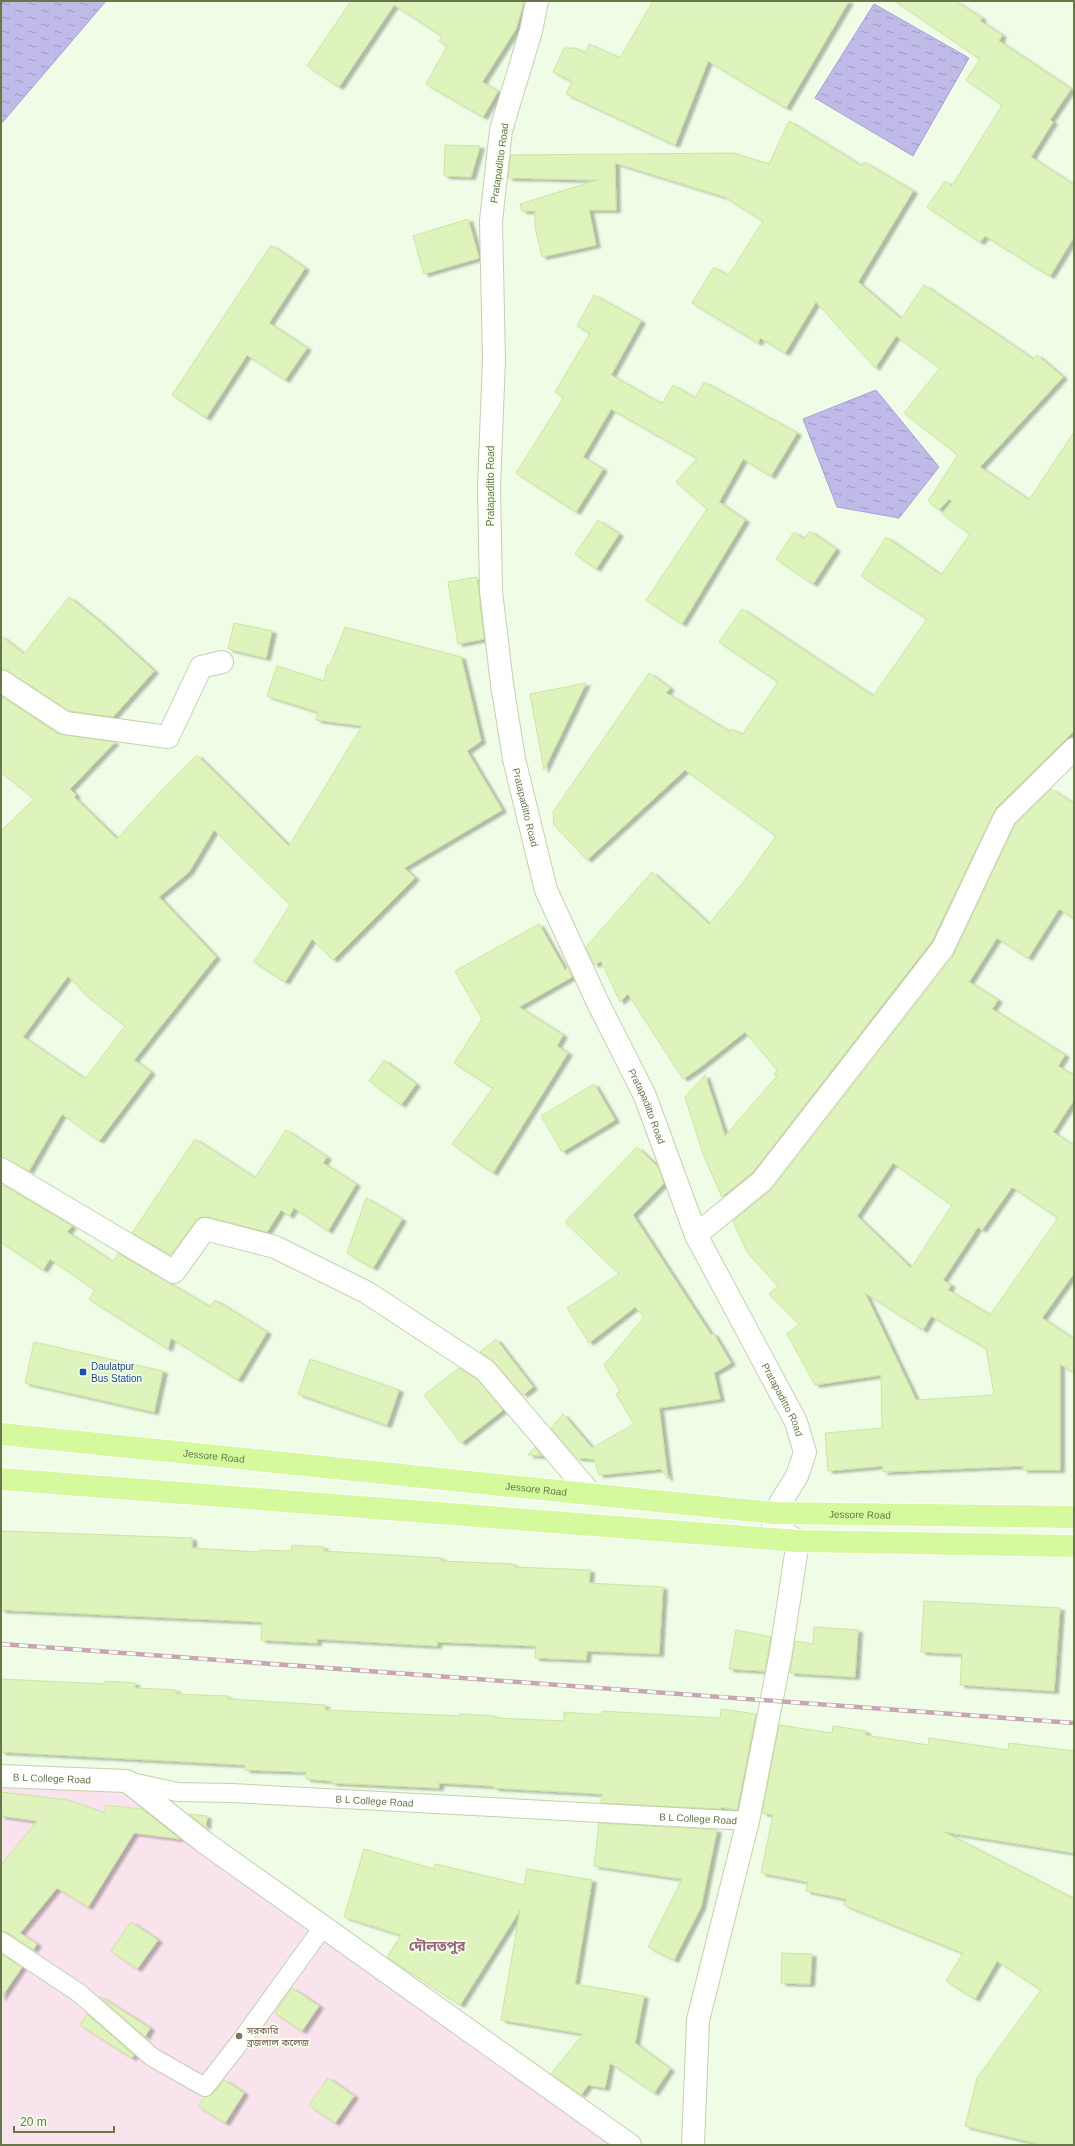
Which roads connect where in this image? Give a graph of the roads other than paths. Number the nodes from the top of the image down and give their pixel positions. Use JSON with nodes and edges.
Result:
{"nodes":[{"id":1,"x":537,"y":1,"type":"edge"},
{"id":2,"x":222,"y":662,"type":"dead end"},
{"id":3,"x":1,"y":681,"type":"edge"},
{"id":4,"x":1074,"y":750,"type":"edge"},
{"id":5,"x":1,"y":1169,"type":"edge"},
{"id":6,"x":696,"y":1235,"type":"junction"},
{"id":7,"x":1,"y":1434,"type":"edge"},
{"id":8,"x":1,"y":1479,"type":"edge"},
{"id":9,"x":591,"y":1494,"type":"junction"},
{"id":10,"x":774,"y":1513,"type":"junction"},
{"id":11,"x":1074,"y":1517,"type":"edge"},
{"id":12,"x":798,"y":1540,"type":"junction"},
{"id":13,"x":1074,"y":1546,"type":"edge"},
{"id":14,"x":1,"y":1776,"type":"edge"},
{"id":15,"x":127,"y":1781,"type":"junction"},
{"id":16,"x":748,"y":1821,"type":"junction"},
{"id":17,"x":323,"y":1927,"type":"junction"},
{"id":18,"x":1,"y":1941,"type":"edge"},
{"id":19,"x":630,"y":2145,"type":"edge"},
{"id":20,"x":693,"y":2145,"type":"edge"}],
"edges":[{"from":1,"to":6,"type":"street","name":"Pratapaditto Road"},
{"from":2,"to":3,"type":"street"},
{"from":4,"to":6,"type":"street"},
{"from":5,"to":9,"type":"street"},
{"from":6,"to":10,"type":"street","name":"Pratapaditto Road"},
{"from":7,"to":9,"type":"highway","name":"Jessore Road"},
{"from":8,"to":12,"type":"highway"},
{"from":9,"to":10,"type":"highway","name":"Jessore Road"},
{"from":10,"to":11,"type":"highway","name":"Jessore Road"},
{"from":10,"to":12,"type":"street"},
{"from":12,"to":13,"type":"highway"},
{"from":12,"to":16,"type":"street"},
{"from":14,"to":15,"type":"street","name":"B L College Road"},
{"from":15,"to":16,"type":"lane","name":"B L College Road"},
{"from":15,"to":17,"type":"street"},
{"from":16,"to":20,"type":"street"},
{"from":17,"to":18,"type":"lane"},
{"from":17,"to":19,"type":"street"}]}
